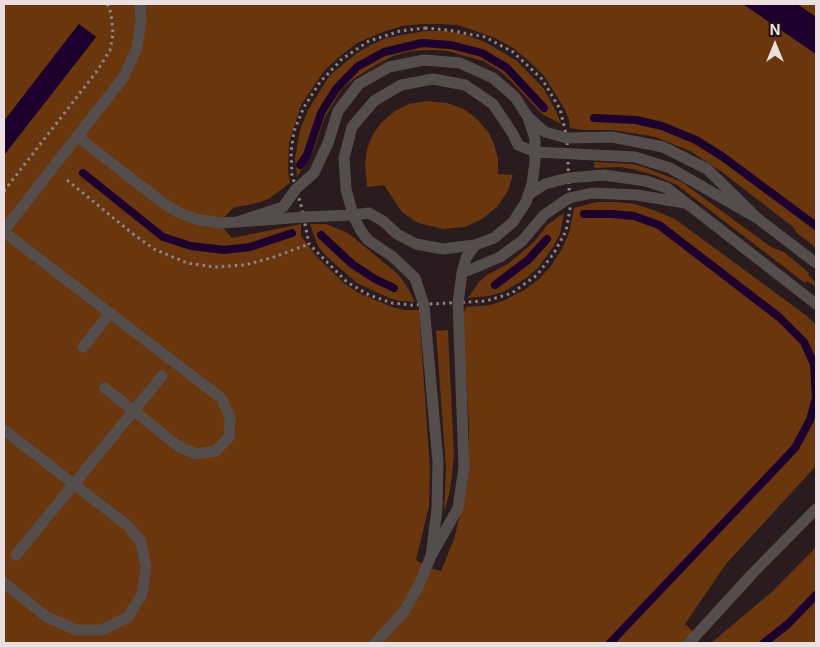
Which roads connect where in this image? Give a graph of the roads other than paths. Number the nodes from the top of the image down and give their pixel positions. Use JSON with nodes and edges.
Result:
{"nodes":[{"id":1,"x":140,"y":4,"type":"edge"},
{"id":2,"x":528,"y":117,"type":"junction"},
{"id":3,"x":78,"y":137,"type":"junction"},
{"id":4,"x":535,"y":152,"type":"junction"},
{"id":5,"x":528,"y":195,"type":"junction"},
{"id":6,"x":688,"y":203,"type":"junction"},
{"id":7,"x":353,"y":215,"type":"junction"},
{"id":8,"x":757,"y":218,"type":"junction"},
{"id":9,"x":237,"y":222,"type":"junction"},
{"id":10,"x":4,"y":231,"type":"edge"},
{"id":11,"x":475,"y":245,"type":"junction"},
{"id":12,"x":816,"y":263,"type":"edge"},
{"id":13,"x":462,"y":274,"type":"junction"},
{"id":14,"x":816,"y":304,"type":"edge"},
{"id":15,"x":110,"y":313,"type":"junction"},
{"id":16,"x":83,"y":347,"type":"dead end"},
{"id":17,"x":162,"y":376,"type":"dead end"},
{"id":18,"x":104,"y":388,"type":"dead end"},
{"id":19,"x":133,"y":411,"type":"junction"},
{"id":20,"x":4,"y":430,"type":"edge"},
{"id":21,"x":74,"y":484,"type":"junction"},
{"id":22,"x":816,"y":508,"type":"edge"},
{"id":23,"x":16,"y":555,"type":"dead end"},
{"id":24,"x":431,"y":556,"type":"junction"},
{"id":25,"x":4,"y":584,"type":"edge"},
{"id":26,"x":375,"y":643,"type":"edge"},
{"id":27,"x":689,"y":643,"type":"edge"}],
"edges":[{"from":1,"to":3,"type":"lane"},
{"from":2,"to":4,"type":"lane"},
{"from":2,"to":8,"type":"lane"},
{"from":2,"to":9,"type":"lane"},
{"from":3,"to":9,"type":"lane"},
{"from":3,"to":10,"type":"lane"},
{"from":4,"to":5,"type":"lane"},
{"from":4,"to":7,"type":"lane"},
{"from":4,"to":8,"type":"lane"},
{"from":5,"to":6,"type":"lane"},
{"from":5,"to":11,"type":"lane"},
{"from":6,"to":13,"type":"lane"},
{"from":6,"to":14,"type":"lane"},
{"from":7,"to":9,"type":"lane"},
{"from":7,"to":11,"type":"lane"},
{"from":7,"to":24,"type":"lane"},
{"from":8,"to":12,"type":"lane"},
{"from":10,"to":15,"type":"lane"},
{"from":11,"to":13,"type":"lane"},
{"from":13,"to":24,"type":"lane"},
{"from":15,"to":16,"type":"lane"},
{"from":15,"to":19,"type":"lane"},
{"from":17,"to":19,"type":"lane"},
{"from":18,"to":19,"type":"lane"},
{"from":19,"to":21,"type":"lane"},
{"from":20,"to":21,"type":"lane"},
{"from":21,"to":23,"type":"lane"},
{"from":21,"to":25,"type":"lane"},
{"from":22,"to":27,"type":"lane"},
{"from":24,"to":26,"type":"lane"}]}
